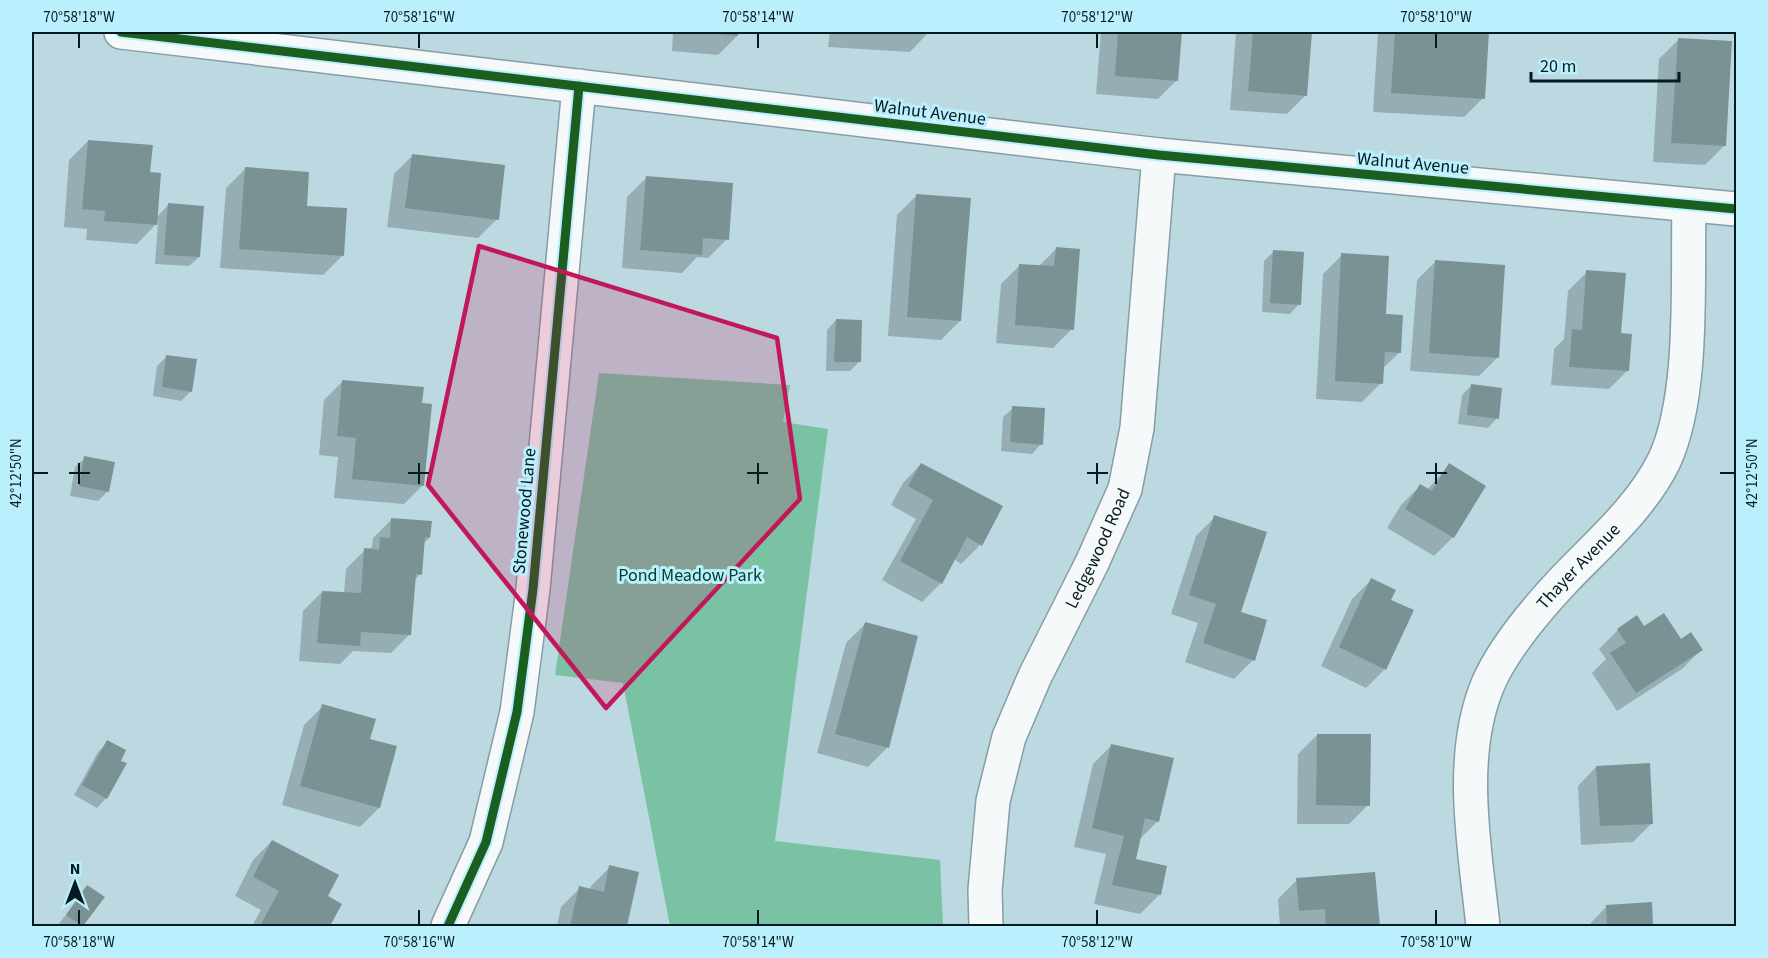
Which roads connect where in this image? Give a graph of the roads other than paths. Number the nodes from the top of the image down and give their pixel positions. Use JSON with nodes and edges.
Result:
{"nodes":[{"id":1,"x":121,"y":32,"type":"edge"},
{"id":2,"x":579,"y":87,"type":"junction"},
{"id":3,"x":1159,"y":156,"type":"junction"},
{"id":4,"x":1689,"y":206,"type":"junction"},
{"id":5,"x":1737,"y":209,"type":"edge"},
{"id":6,"x":448,"y":927,"type":"edge"},
{"id":7,"x":986,"y":927,"type":"edge"},
{"id":8,"x":1483,"y":927,"type":"edge"}],
"edges":[{"from":1,"to":2,"type":"street","name":"Walnut Avenue"},
{"from":2,"to":3,"type":"street","name":"Walnut Avenue"},
{"from":2,"to":6,"type":"street","name":"Stonewood Lane"},
{"from":3,"to":4,"type":"street","name":"Walnut Avenue"},
{"from":3,"to":7,"type":"street","name":"Ledgewood Road"},
{"from":4,"to":5,"type":"street","name":"Walnut Avenue"},
{"from":4,"to":8,"type":"street","name":"Thayer Avenue"}]}
